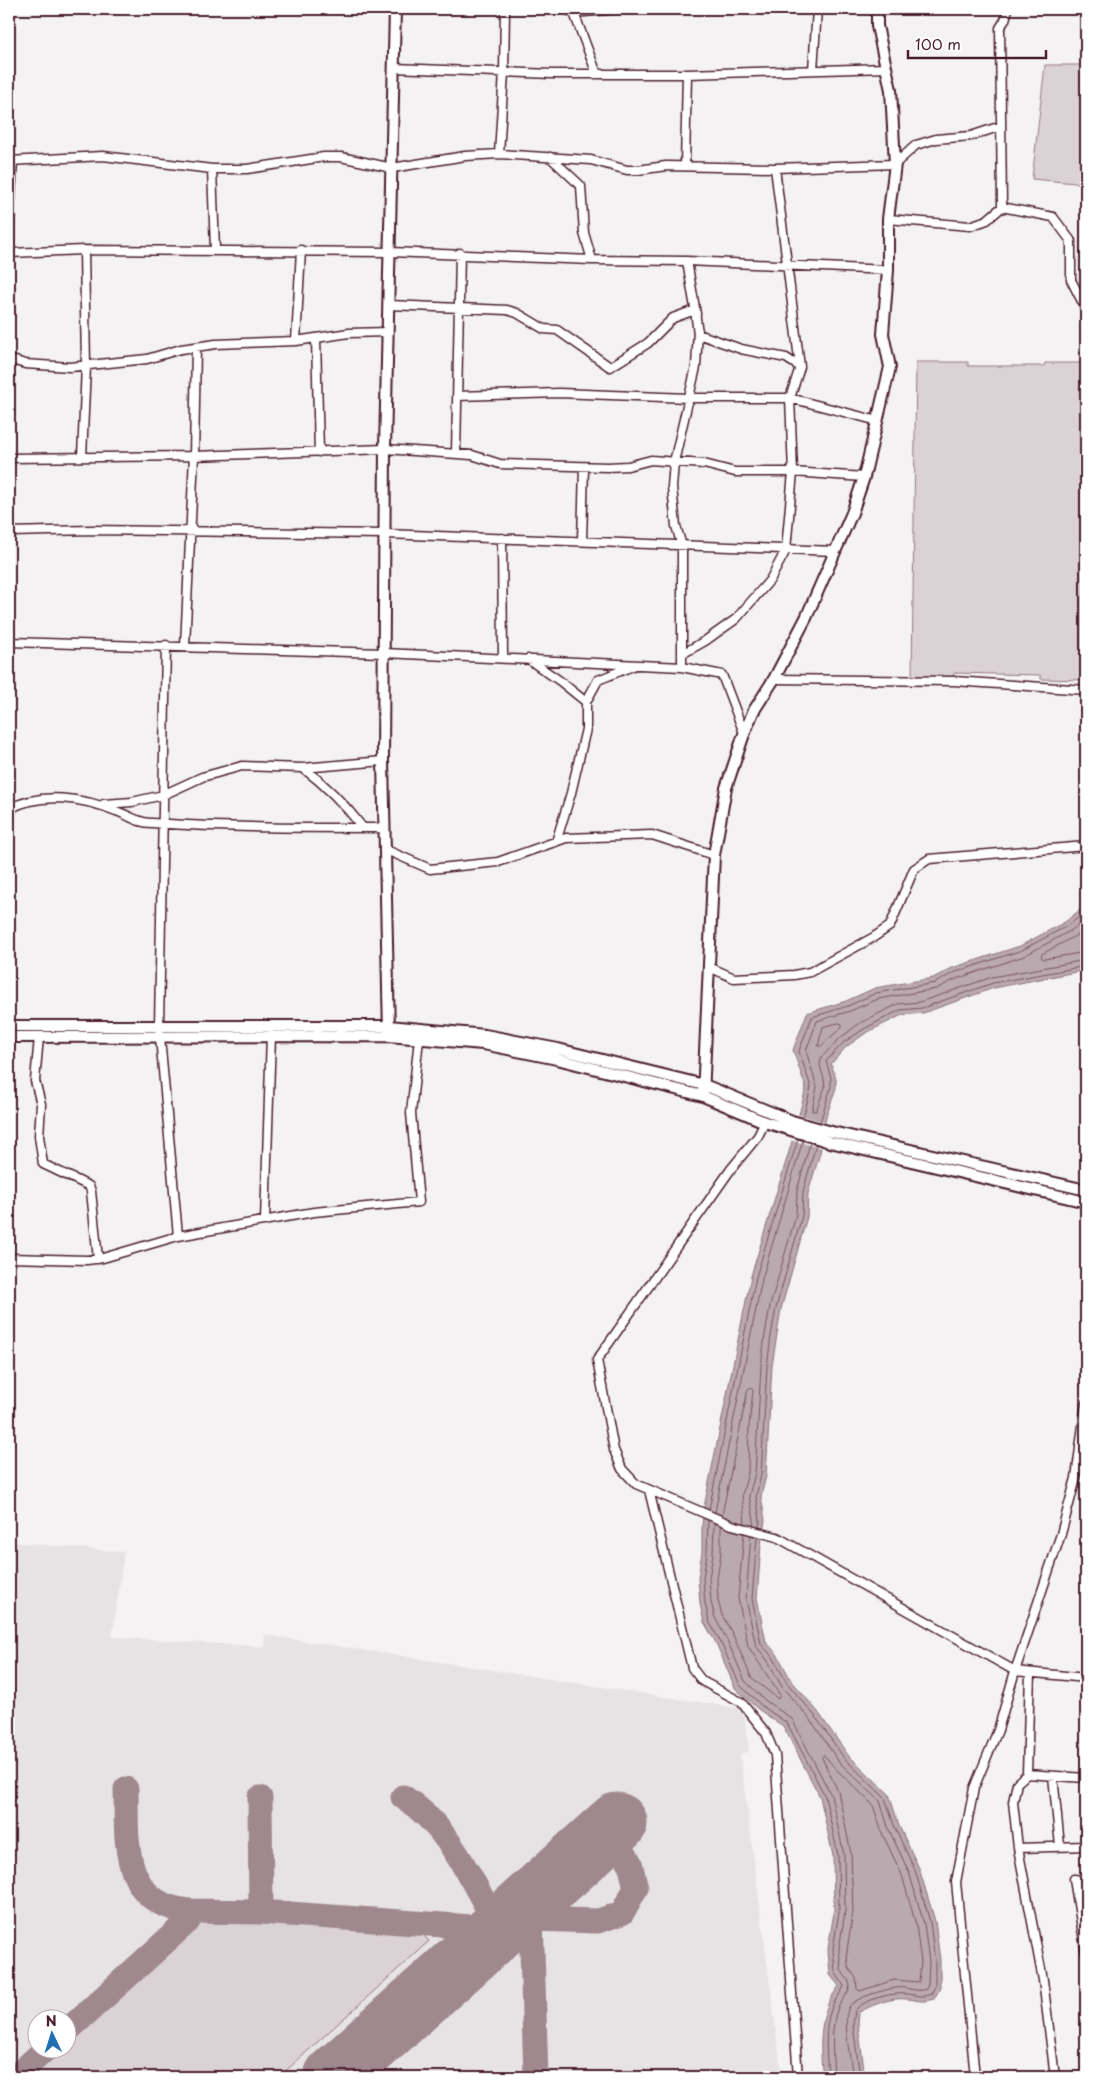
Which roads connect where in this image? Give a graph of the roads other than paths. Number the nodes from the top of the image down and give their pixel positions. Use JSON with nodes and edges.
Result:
{"nodes":[{"id":1,"x":394,"y":9,"type":"edge"},
{"id":2,"x":504,"y":9,"type":"edge"},
{"id":3,"x":565,"y":9,"type":"edge"},
{"id":4,"x":617,"y":9,"type":"edge"},
{"id":5,"x":754,"y":9,"type":"edge"},
{"id":6,"x":789,"y":9,"type":"edge"},
{"id":7,"x":817,"y":9,"type":"edge"},
{"id":8,"x":878,"y":9,"type":"edge"},
{"id":9,"x":1008,"y":9,"type":"edge"},
{"id":10,"x":574,"y":13,"type":"junction"},
{"id":11,"x":394,"y":68,"type":"junction"},
{"id":12,"x":887,"y":68,"type":"junction"},
{"id":13,"x":813,"y":70,"type":"junction"},
{"id":14,"x":504,"y":72,"type":"junction"},
{"id":15,"x":597,"y":74,"type":"junction"},
{"id":16,"x":688,"y":74,"type":"junction"},
{"id":17,"x":1001,"y":126,"type":"junction"},
{"id":18,"x":499,"y":154,"type":"junction"},
{"id":19,"x":550,"y":157,"type":"junction"},
{"id":20,"x":11,"y":161,"type":"edge"},
{"id":21,"x":895,"y":164,"type":"junction"},
{"id":22,"x":685,"y":166,"type":"junction"},
{"id":23,"x":392,"y":168,"type":"junction"},
{"id":24,"x":775,"y":168,"type":"junction"},
{"id":25,"x":212,"y":169,"type":"junction"},
{"id":26,"x":1002,"y":207,"type":"junction"},
{"id":27,"x":888,"y":219,"type":"junction"},
{"id":28,"x":9,"y":231,"type":"edge"},
{"id":29,"x":84,"y":250,"type":"junction"},
{"id":30,"x":215,"y":250,"type":"junction"},
{"id":31,"x":301,"y":250,"type":"junction"},
{"id":32,"x":390,"y":252,"type":"junction"},
{"id":33,"x":460,"y":253,"type":"junction"},
{"id":34,"x":9,"y":254,"type":"edge"},
{"id":35,"x":592,"y":260,"type":"junction"},
{"id":36,"x":687,"y":260,"type":"junction"},
{"id":37,"x":788,"y":265,"type":"junction"},
{"id":38,"x":888,"y":270,"type":"junction"},
{"id":39,"x":389,"y":305,"type":"junction"},
{"id":40,"x":459,"y":308,"type":"junction"},
{"id":41,"x":1086,"y":309,"type":"edge"},
{"id":42,"x":388,"y":332,"type":"junction"},
{"id":43,"x":698,"y":334,"type":"junction"},
{"id":44,"x":316,"y":340,"type":"junction"},
{"id":45,"x":296,"y":341,"type":"junction"},
{"id":46,"x":196,"y":346,"type":"junction"},
{"id":47,"x":9,"y":359,"type":"edge"},
{"id":48,"x":86,"y":366,"type":"junction"},
{"id":49,"x":800,"y":367,"type":"junction"},
{"id":50,"x":457,"y":396,"type":"junction"},
{"id":51,"x":688,"y":398,"type":"junction"},
{"id":52,"x":790,"y":398,"type":"junction"},
{"id":53,"x":878,"y":421,"type":"junction"},
{"id":54,"x":385,"y":450,"type":"junction"},
{"id":55,"x":319,"y":452,"type":"junction"},
{"id":56,"x":456,"y":454,"type":"junction"},
{"id":57,"x":194,"y":456,"type":"junction"},
{"id":58,"x":82,"y":457,"type":"junction"},
{"id":59,"x":9,"y":458,"type":"edge"},
{"id":60,"x":674,"y":462,"type":"junction"},
{"id":61,"x":584,"y":467,"type":"junction"},
{"id":62,"x":793,"y":472,"type":"junction"},
{"id":63,"x":864,"y":477,"type":"junction"},
{"id":64,"x":9,"y":532,"type":"edge"},
{"id":65,"x":190,"y":533,"type":"junction"},
{"id":66,"x":385,"y":534,"type":"junction"},
{"id":67,"x":502,"y":538,"type":"junction"},
{"id":68,"x":582,"y":541,"type":"junction"},
{"id":69,"x":682,"y":546,"type":"junction"},
{"id":70,"x":786,"y":550,"type":"junction"},
{"id":71,"x":835,"y":551,"type":"junction"},
{"id":72,"x":9,"y":642,"type":"edge"},
{"id":73,"x":166,"y":645,"type":"junction"},
{"id":74,"x":185,"y":646,"type":"junction"},
{"id":75,"x":384,"y":653,"type":"junction"},
{"id":76,"x":682,"y":654,"type":"junction"},
{"id":77,"x":503,"y":658,"type":"junction"},
{"id":78,"x":528,"y":660,"type":"junction"},
{"id":79,"x":635,"y":665,"type":"junction"},
{"id":80,"x":682,"y":667,"type":"junction"},
{"id":81,"x":774,"y":678,"type":"junction"},
{"id":82,"x":1086,"y":690,"type":"edge"},
{"id":83,"x":586,"y":702,"type":"junction"},
{"id":84,"x":744,"y":733,"type":"junction"},
{"id":85,"x":382,"y":761,"type":"junction"},
{"id":86,"x":303,"y":768,"type":"junction"},
{"id":87,"x":162,"y":795,"type":"junction"},
{"id":88,"x":99,"y":804,"type":"junction"},
{"id":89,"x":9,"y":809,"type":"edge"},
{"id":90,"x":163,"y":824,"type":"junction"},
{"id":91,"x":363,"y":828,"type":"junction"},
{"id":92,"x":384,"y":828,"type":"junction"},
{"id":93,"x":556,"y":842,"type":"junction"},
{"id":94,"x":1086,"y":846,"type":"edge"},
{"id":95,"x":384,"y":849,"type":"junction"},
{"id":96,"x":714,"y":855,"type":"junction"},
{"id":97,"x":708,"y":967,"type":"junction"},
{"id":98,"x":9,"y":1026,"type":"edge"},
{"id":99,"x":160,"y":1031,"type":"junction"},
{"id":100,"x":388,"y":1031,"type":"junction"},
{"id":101,"x":271,"y":1035,"type":"junction"},
{"id":102,"x":9,"y":1037,"type":"edge"},
{"id":103,"x":39,"y":1037,"type":"junction"},
{"id":104,"x":419,"y":1038,"type":"junction"},
{"id":105,"x":704,"y":1085,"type":"junction"},
{"id":106,"x":703,"y":1096,"type":"junction"},
{"id":107,"x":765,"y":1122,"type":"junction"},
{"id":108,"x":791,"y":1126,"type":"junction"},
{"id":109,"x":831,"y":1137,"type":"junction"},
{"id":110,"x":1086,"y":1190,"type":"edge"},
{"id":111,"x":1086,"y":1202,"type":"edge"},
{"id":112,"x":265,"y":1221,"type":"junction"},
{"id":113,"x":178,"y":1236,"type":"junction"},
{"id":114,"x":9,"y":1258,"type":"edge"},
{"id":115,"x":98,"y":1259,"type":"junction"},
{"id":116,"x":1086,"y":1403,"type":"edge"},
{"id":117,"x":649,"y":1490,"type":"junction"},
{"id":118,"x":1015,"y":1671,"type":"junction"},
{"id":119,"x":1030,"y":1673,"type":"junction"},
{"id":120,"x":1086,"y":1678,"type":"edge"},
{"id":121,"x":1027,"y":1774,"type":"junction"},
{"id":122,"x":1053,"y":1776,"type":"junction"},
{"id":123,"x":1086,"y":1778,"type":"edge"},
{"id":124,"x":1060,"y":1846,"type":"junction"},
{"id":125,"x":1086,"y":1846,"type":"edge"},
{"id":126,"x":1018,"y":1848,"type":"junction"},
{"id":127,"x":1086,"y":1881,"type":"edge"},
{"id":128,"x":1086,"y":1953,"type":"edge"},
{"id":129,"x":798,"y":2077,"type":"edge"},
{"id":130,"x":975,"y":2077,"type":"edge"},
{"id":131,"x":1055,"y":2077,"type":"edge"}],
"edges":[{"from":1,"to":11,"type":"street"},
{"from":2,"to":14,"type":"street"},
{"from":3,"to":10,"type":"street"},
{"from":4,"to":10,"type":"street"},
{"from":5,"to":6,"type":"street"},
{"from":7,"to":13,"type":"street"},
{"from":8,"to":12,"type":"street"},
{"from":9,"to":17,"type":"street"},
{"from":10,"to":15,"type":"street"},
{"from":11,"to":14,"type":"street"},
{"from":11,"to":23,"type":"street"},
{"from":12,"to":13,"type":"street"},
{"from":12,"to":21,"type":"street"},
{"from":13,"to":16,"type":"street"},
{"from":14,"to":15,"type":"street"},
{"from":14,"to":18,"type":"street"},
{"from":15,"to":16,"type":"street"},
{"from":16,"to":22,"type":"street"},
{"from":17,"to":21,"type":"street"},
{"from":17,"to":26,"type":"street"},
{"from":18,"to":19,"type":"street"},
{"from":18,"to":23,"type":"street"},
{"from":19,"to":22,"type":"street"},
{"from":19,"to":35,"type":"street"},
{"from":20,"to":25,"type":"street"},
{"from":20,"to":28,"type":"street"},
{"from":21,"to":24,"type":"street"},
{"from":21,"to":27,"type":"street"},
{"from":22,"to":24,"type":"street"},
{"from":23,"to":25,"type":"street"},
{"from":23,"to":32,"type":"street"},
{"from":24,"to":37,"type":"street"},
{"from":25,"to":30,"type":"street"},
{"from":26,"to":27,"type":"street"},
{"from":26,"to":41,"type":"street"},
{"from":27,"to":38,"type":"street"},
{"from":29,"to":30,"type":"street"},
{"from":29,"to":34,"type":"street"},
{"from":29,"to":48,"type":"street"},
{"from":30,"to":31,"type":"street"},
{"from":31,"to":32,"type":"street"},
{"from":31,"to":45,"type":"street"},
{"from":32,"to":33,"type":"street"},
{"from":32,"to":39,"type":"street"},
{"from":33,"to":35,"type":"street"},
{"from":33,"to":40,"type":"street"},
{"from":35,"to":36,"type":"street"},
{"from":36,"to":37,"type":"street"},
{"from":36,"to":43,"type":"street"},
{"from":37,"to":38,"type":"street"},
{"from":37,"to":49,"type":"street"},
{"from":38,"to":53,"type":"street"},
{"from":39,"to":40,"type":"street"},
{"from":39,"to":42,"type":"street"},
{"from":40,"to":43,"type":"street"},
{"from":40,"to":50,"type":"street"},
{"from":42,"to":44,"type":"street"},
{"from":42,"to":54,"type":"street"},
{"from":43,"to":49,"type":"street"},
{"from":43,"to":51,"type":"street"},
{"from":44,"to":45,"type":"street"},
{"from":44,"to":55,"type":"street"},
{"from":45,"to":46,"type":"street"},
{"from":46,"to":48,"type":"street"},
{"from":46,"to":57,"type":"street"},
{"from":47,"to":48,"type":"street"},
{"from":48,"to":58,"type":"street"},
{"from":49,"to":52,"type":"street"},
{"from":50,"to":51,"type":"street"},
{"from":50,"to":56,"type":"street"},
{"from":51,"to":52,"type":"street"},
{"from":51,"to":60,"type":"street"},
{"from":52,"to":53,"type":"street"},
{"from":52,"to":62,"type":"street"},
{"from":53,"to":63,"type":"street"},
{"from":54,"to":55,"type":"street"},
{"from":54,"to":56,"type":"street"},
{"from":54,"to":66,"type":"street"},
{"from":55,"to":57,"type":"street"},
{"from":56,"to":61,"type":"street"},
{"from":57,"to":58,"type":"street"},
{"from":57,"to":65,"type":"street"},
{"from":58,"to":59,"type":"street"},
{"from":60,"to":61,"type":"street"},
{"from":60,"to":62,"type":"street"},
{"from":60,"to":69,"type":"street"},
{"from":61,"to":68,"type":"street"},
{"from":62,"to":63,"type":"street"},
{"from":62,"to":70,"type":"street"},
{"from":63,"to":71,"type":"street"},
{"from":64,"to":65,"type":"street"},
{"from":65,"to":66,"type":"street"},
{"from":65,"to":74,"type":"street"},
{"from":66,"to":67,"type":"street"},
{"from":66,"to":75,"type":"street"},
{"from":67,"to":68,"type":"street"},
{"from":67,"to":77,"type":"street"},
{"from":68,"to":69,"type":"street"},
{"from":69,"to":70,"type":"street"},
{"from":69,"to":76,"type":"street"},
{"from":70,"to":71,"type":"street"},
{"from":70,"to":76,"type":"street"},
{"from":71,"to":81,"type":"street"},
{"from":72,"to":73,"type":"street"},
{"from":73,"to":74,"type":"street"},
{"from":73,"to":87,"type":"street"},
{"from":74,"to":75,"type":"street"},
{"from":75,"to":77,"type":"street"},
{"from":75,"to":85,"type":"street"},
{"from":76,"to":80,"type":"street"},
{"from":77,"to":78,"type":"street"},
{"from":78,"to":79,"type":"street"},
{"from":78,"to":83,"type":"street"},
{"from":79,"to":80,"type":"street"},
{"from":79,"to":83,"type":"street"},
{"from":80,"to":84,"type":"street"},
{"from":81,"to":82,"type":"street"},
{"from":81,"to":84,"type":"street"},
{"from":83,"to":93,"type":"street"},
{"from":84,"to":96,"type":"street"},
{"from":85,"to":86,"type":"street"},
{"from":85,"to":92,"type":"street"},
{"from":86,"to":87,"type":"street"},
{"from":86,"to":91,"type":"street"},
{"from":87,"to":88,"type":"street"},
{"from":87,"to":90,"type":"street"},
{"from":88,"to":89,"type":"street"},
{"from":88,"to":90,"type":"street"},
{"from":90,"to":91,"type":"street"},
{"from":90,"to":99,"type":"street"},
{"from":91,"to":92,"type":"street"},
{"from":92,"to":95,"type":"street"},
{"from":93,"to":95,"type":"street"},
{"from":93,"to":96,"type":"street"},
{"from":94,"to":97,"type":"street"},
{"from":95,"to":100,"type":"street"},
{"from":96,"to":97,"type":"street"},
{"from":97,"to":105,"type":"street"},
{"from":98,"to":99,"type":"street"},
{"from":99,"to":100,"type":"street"},
{"from":99,"to":101,"type":"street"},
{"from":99,"to":103,"type":"street"},
{"from":99,"to":113,"type":"street"},
{"from":100,"to":101,"type":"street"},
{"from":100,"to":104,"type":"street"},
{"from":100,"to":105,"type":"street"},
{"from":101,"to":112,"type":"street"},
{"from":102,"to":103,"type":"street"},
{"from":103,"to":115,"type":"street"},
{"from":104,"to":106,"type":"street"},
{"from":104,"to":112,"type":"street"},
{"from":105,"to":106,"type":"street"},
{"from":105,"to":108,"type":"street"},
{"from":106,"to":107,"type":"street"},
{"from":107,"to":108,"type":"street"},
{"from":107,"to":117,"type":"street"},
{"from":108,"to":109,"type":"street"},
{"from":109,"to":110,"type":"street"},
{"from":109,"to":111,"type":"street"},
{"from":112,"to":113,"type":"street"},
{"from":113,"to":115,"type":"street"},
{"from":114,"to":115,"type":"street"},
{"from":116,"to":118,"type":"street"},
{"from":117,"to":118,"type":"street"},
{"from":117,"to":129,"type":"street"},
{"from":118,"to":119,"type":"street"},
{"from":118,"to":130,"type":"street"},
{"from":119,"to":120,"type":"street"},
{"from":119,"to":121,"type":"street"},
{"from":121,"to":122,"type":"street"},
{"from":121,"to":126,"type":"street"},
{"from":122,"to":123,"type":"street"},
{"from":122,"to":124,"type":"street"},
{"from":124,"to":125,"type":"street"},
{"from":124,"to":126,"type":"street"},
{"from":126,"to":131,"type":"street"},
{"from":127,"to":128,"type":"street"}]}
